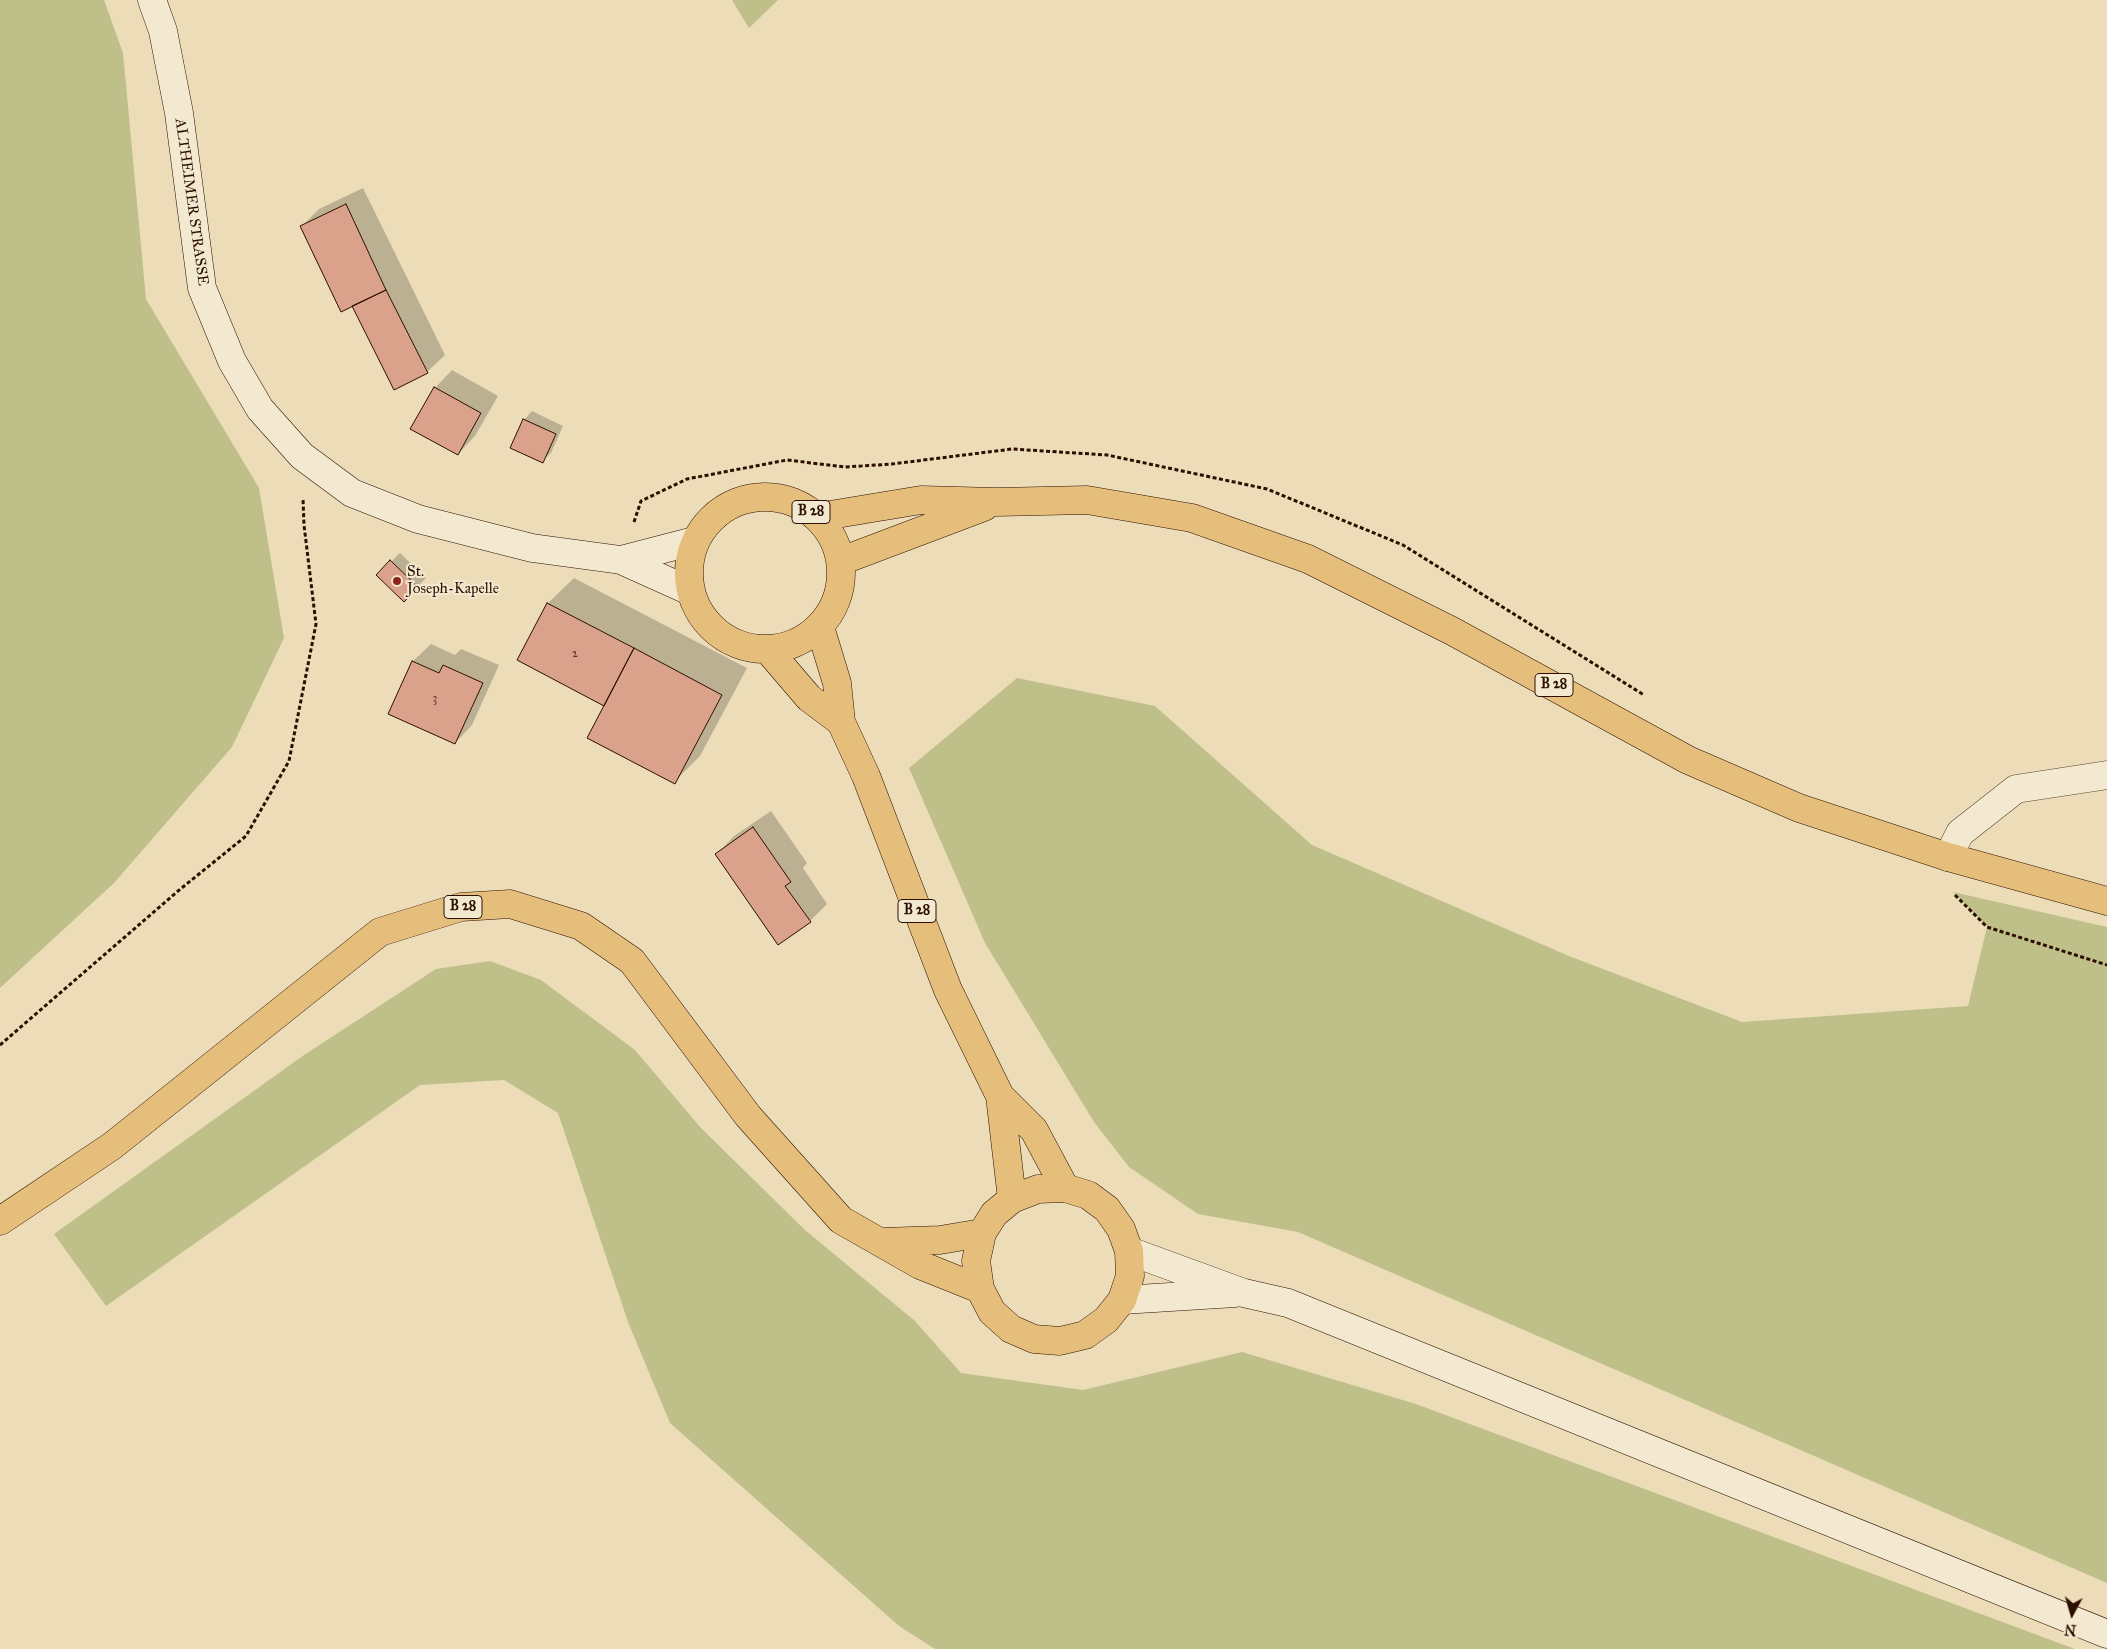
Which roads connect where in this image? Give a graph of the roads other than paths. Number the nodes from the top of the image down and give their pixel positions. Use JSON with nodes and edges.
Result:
{"nodes":[{"id":1,"x":152,"y":0,"type":"edge"},
{"id":2,"x":997,"y":502,"type":"junction"},
{"id":3,"x":818,"y":517,"type":"junction"},
{"id":4,"x":694,"y":540,"type":"junction"},
{"id":5,"x":621,"y":560,"type":"junction"},
{"id":6,"x":841,"y":561,"type":"junction"},
{"id":7,"x":690,"y":591,"type":"junction"},
{"id":8,"x":820,"y":627,"type":"junction"},
{"id":9,"x":768,"y":650,"type":"junction"},
{"id":10,"x":841,"y":722,"type":"junction"},
{"id":11,"x":2107,"y":775,"type":"edge"},
{"id":12,"x":1948,"y":857,"type":"junction"},
{"id":13,"x":2107,"y":901,"type":"edge"},
{"id":14,"x":1000,"y":1096,"type":"junction"},
{"id":15,"x":1065,"y":1188,"type":"junction"},
{"id":16,"x":1012,"y":1199,"type":"junction"},
{"id":17,"x":0,"y":1221,"type":"edge"},
{"id":18,"x":982,"y":1233,"type":"junction"},
{"id":19,"x":883,"y":1242,"type":"junction"},
{"id":20,"x":1129,"y":1251,"type":"junction"},
{"id":21,"x":980,"y":1289,"type":"junction"},
{"id":22,"x":1244,"y":1293,"type":"junction"},
{"id":23,"x":1122,"y":1300,"type":"junction"},
{"id":24,"x":2107,"y":1634,"type":"edge"}],
"edges":[{"from":1,"to":5,"type":"street","name":"ALTHEIMER STRASSE"},
{"from":2,"to":3,"type":"main road","number":"B 28"},
{"from":2,"to":6,"type":"main road","number":"B 28"},
{"from":2,"to":12,"type":"main road","number":"B 28"},
{"from":3,"to":4,"type":"main road","number":"B 28"},
{"from":3,"to":6,"type":"main road","number":"B 28"},
{"from":4,"to":5,"type":"street","name":"ALTHEIMER STRASSE"},
{"from":4,"to":7,"type":"main road","number":"B 28"},
{"from":5,"to":7,"type":"street","name":"ALTHEIMER STRASSE"},
{"from":6,"to":8,"type":"main road","number":"B 28"},
{"from":7,"to":9,"type":"main road","number":"B 28"},
{"from":8,"to":9,"type":"main road","number":"B 28"},
{"from":8,"to":10,"type":"main road","number":"B 28"},
{"from":9,"to":10,"type":"main road","number":"B 28"},
{"from":10,"to":14,"type":"main road","number":"B 28"},
{"from":11,"to":12,"type":"street"},
{"from":12,"to":13,"type":"main road","number":"B 28"},
{"from":14,"to":15,"type":"main road","number":"B 28"},
{"from":14,"to":16,"type":"main road","number":"B 28"},
{"from":15,"to":16,"type":"main road"},
{"from":15,"to":20,"type":"main road"},
{"from":16,"to":18,"type":"main road"},
{"from":17,"to":19,"type":"main road","number":"B 28"},
{"from":18,"to":19,"type":"main road","number":"B 28"},
{"from":18,"to":21,"type":"main road"},
{"from":19,"to":21,"type":"main road","number":"B 28"},
{"from":20,"to":22,"type":"street"},
{"from":20,"to":23,"type":"main road"},
{"from":21,"to":23,"type":"main road"},
{"from":22,"to":23,"type":"street"},
{"from":22,"to":24,"type":"street"}]}
